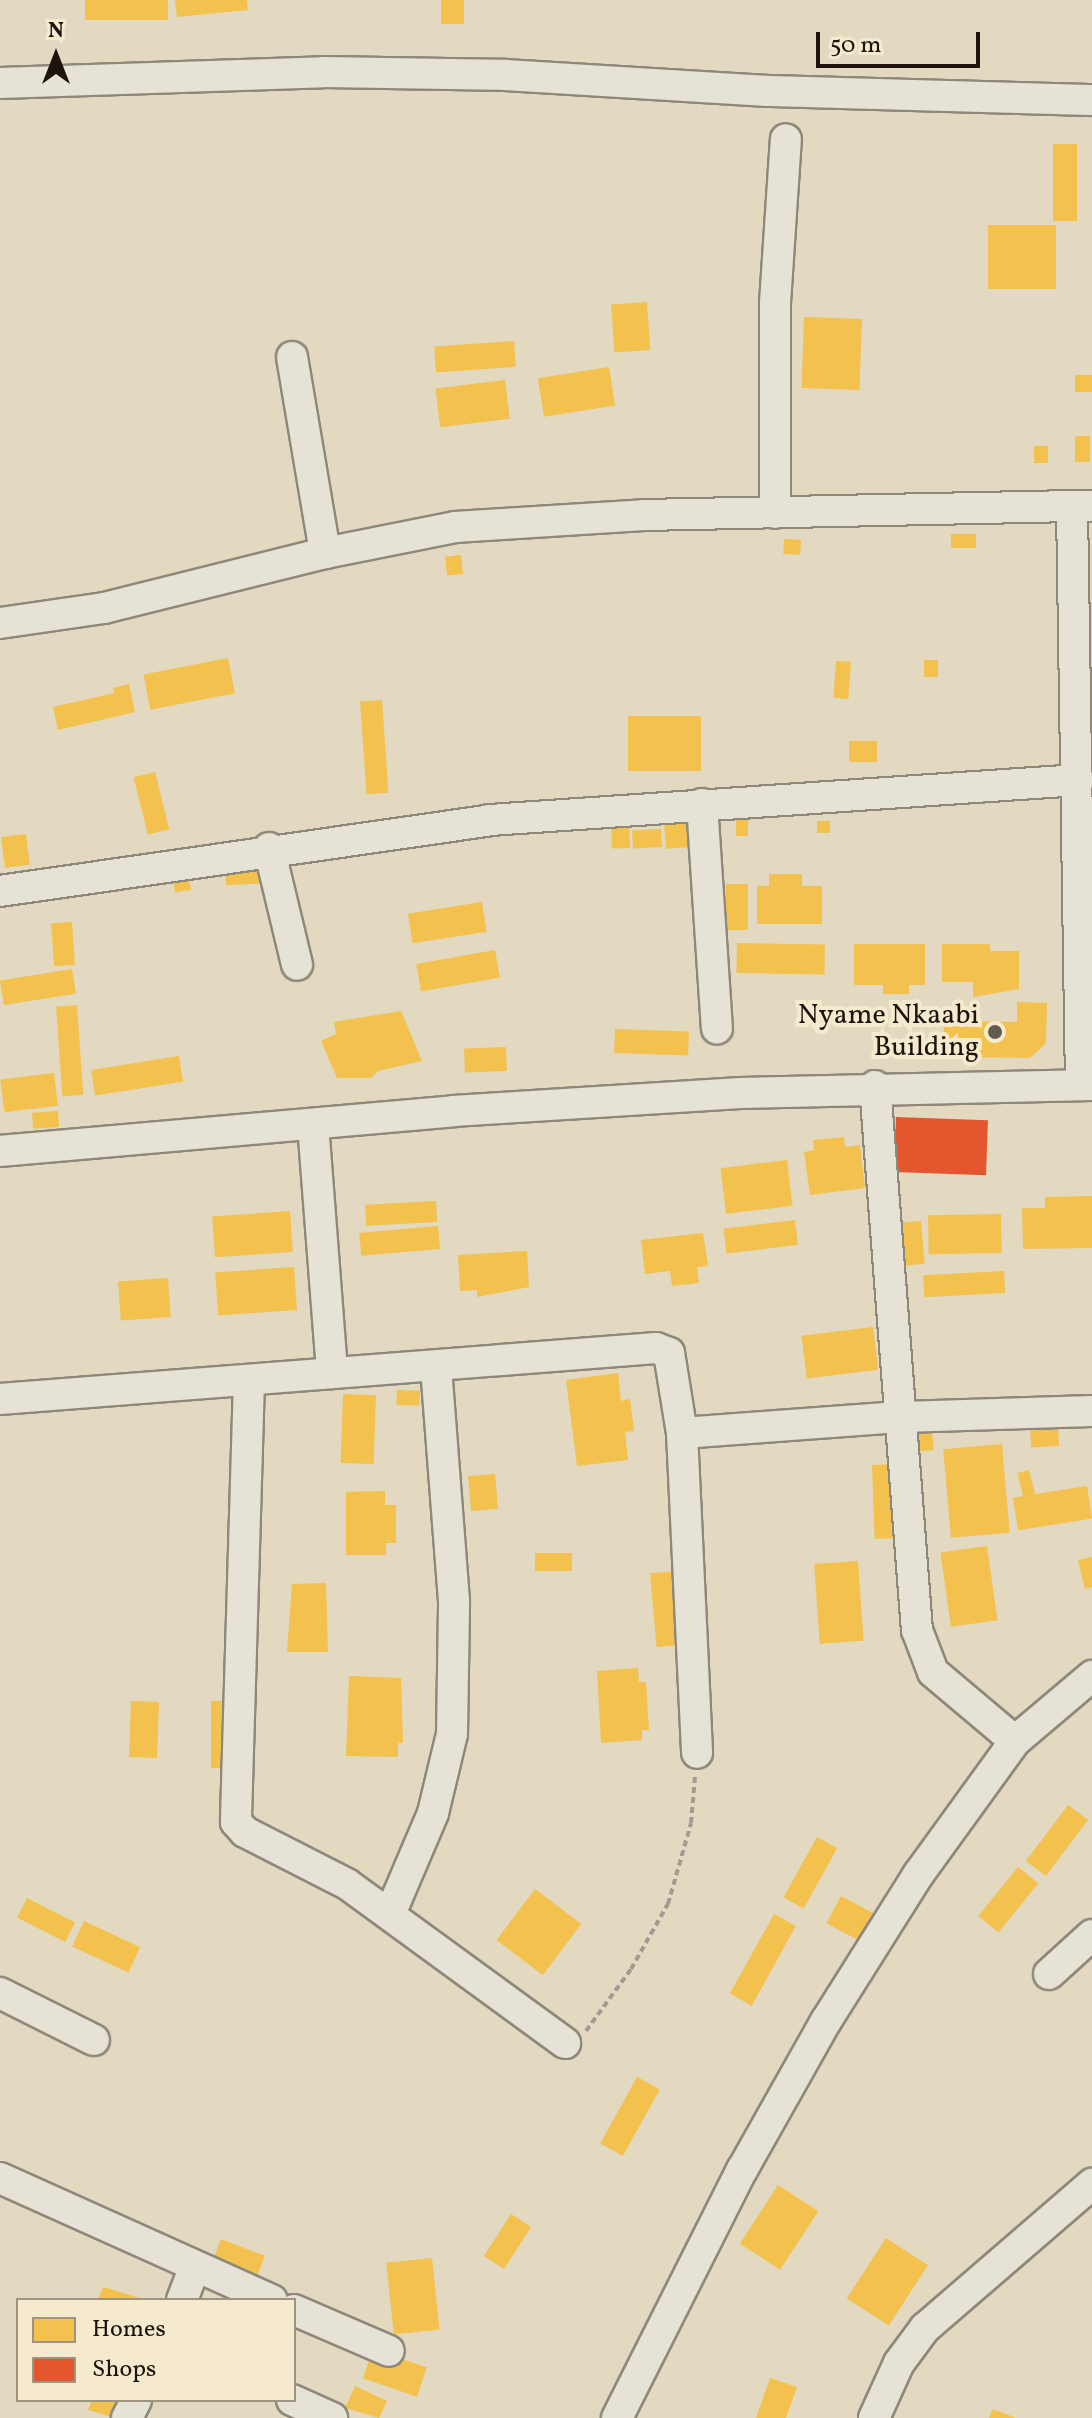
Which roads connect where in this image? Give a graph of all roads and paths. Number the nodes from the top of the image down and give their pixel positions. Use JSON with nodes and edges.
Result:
{"nodes":[{"id":1,"x":0,"y":83,"type":"edge"},
{"id":2,"x":1092,"y":100,"type":"edge"},
{"id":3,"x":786,"y":139,"type":"dead end"},
{"id":4,"x":292,"y":357,"type":"dead end"},
{"id":5,"x":1082,"y":506,"type":"edge"},
{"id":6,"x":775,"y":513,"type":"junction"},
{"id":7,"x":325,"y":553,"type":"junction"},
{"id":8,"x":0,"y":623,"type":"edge"},
{"id":9,"x":1079,"y":780,"type":"junction"},
{"id":10,"x":702,"y":804,"type":"junction"},
{"id":11,"x":269,"y":848,"type":"junction"},
{"id":12,"x":0,"y":891,"type":"edge"},
{"id":13,"x":297,"y":965,"type":"dead end"},
{"id":14,"x":717,"y":1029,"type":"dead end"},
{"id":15,"x":1086,"y":1085,"type":"edge"},
{"id":16,"x":875,"y":1086,"type":"junction"},
{"id":17,"x":313,"y":1124,"type":"junction"},
{"id":18,"x":0,"y":1151,"type":"edge"},
{"id":19,"x":436,"y":1366,"type":"junction"},
{"id":20,"x":332,"y":1373,"type":"junction"},
{"id":21,"x":249,"y":1380,"type":"junction"},
{"id":22,"x":0,"y":1399,"type":"edge"},
{"id":23,"x":1092,"y":1411,"type":"edge"},
{"id":24,"x":902,"y":1417,"type":"junction"},
{"id":25,"x":682,"y":1433,"type":"junction"},
{"id":26,"x":1092,"y":1676,"type":"edge"},
{"id":27,"x":1015,"y":1741,"type":"junction"},
{"id":28,"x":697,"y":1753,"type":"joint"},
{"id":29,"x":390,"y":1914,"type":"junction"},
{"id":30,"x":1092,"y":1935,"type":"edge"},
{"id":31,"x":1049,"y":1974,"type":"dead end"},
{"id":32,"x":0,"y":1993,"type":"edge"},
{"id":33,"x":94,"y":2040,"type":"dead end"},
{"id":34,"x":565,"y":2043,"type":"joint"},
{"id":35,"x":0,"y":2178,"type":"edge"},
{"id":36,"x":1092,"y":2184,"type":"edge"},
{"id":37,"x":195,"y":2266,"type":"junction"},
{"id":38,"x":183,"y":2298,"type":"edge"},
{"id":39,"x":267,"y":2298,"type":"edge"},
{"id":40,"x":296,"y":2311,"type":"edge"},
{"id":41,"x":389,"y":2351,"type":"dead end"},
{"id":42,"x":296,"y":2402,"type":"edge"},
{"id":43,"x":332,"y":2418,"type":"edge"},
{"id":44,"x":617,"y":2418,"type":"edge"},
{"id":45,"x":874,"y":2418,"type":"edge"}],
"edges":[{"from":1,"to":2,"type":"street"},
{"from":3,"to":6,"type":"street"},
{"from":4,"to":7,"type":"street"},
{"from":5,"to":6,"type":"street"},
{"from":5,"to":9,"type":"street"},
{"from":6,"to":7,"type":"street"},
{"from":7,"to":8,"type":"street"},
{"from":9,"to":10,"type":"street"},
{"from":9,"to":15,"type":"street"},
{"from":10,"to":11,"type":"street"},
{"from":10,"to":14,"type":"street"},
{"from":11,"to":12,"type":"street"},
{"from":11,"to":13,"type":"street"},
{"from":15,"to":16,"type":"street"},
{"from":16,"to":17,"type":"street"},
{"from":16,"to":24,"type":"street"},
{"from":17,"to":18,"type":"street"},
{"from":17,"to":20,"type":"street"},
{"from":19,"to":20,"type":"street"},
{"from":19,"to":25,"type":"street"},
{"from":19,"to":29,"type":"street"},
{"from":20,"to":21,"type":"street"},
{"from":21,"to":22,"type":"street"},
{"from":21,"to":29,"type":"street"},
{"from":23,"to":24,"type":"street"},
{"from":24,"to":25,"type":"street"},
{"from":24,"to":27,"type":"street"},
{"from":25,"to":28,"type":"street"},
{"from":26,"to":27,"type":"street"},
{"from":27,"to":44,"type":"street"},
{"from":28,"to":34,"type":"path"},
{"from":29,"to":34,"type":"street"},
{"from":30,"to":31,"type":"street"},
{"from":32,"to":33,"type":"street"},
{"from":35,"to":37,"type":"street"},
{"from":36,"to":45,"type":"street"},
{"from":37,"to":38,"type":"street"},
{"from":37,"to":39,"type":"street"},
{"from":40,"to":41,"type":"street"},
{"from":42,"to":43,"type":"street"}]}
